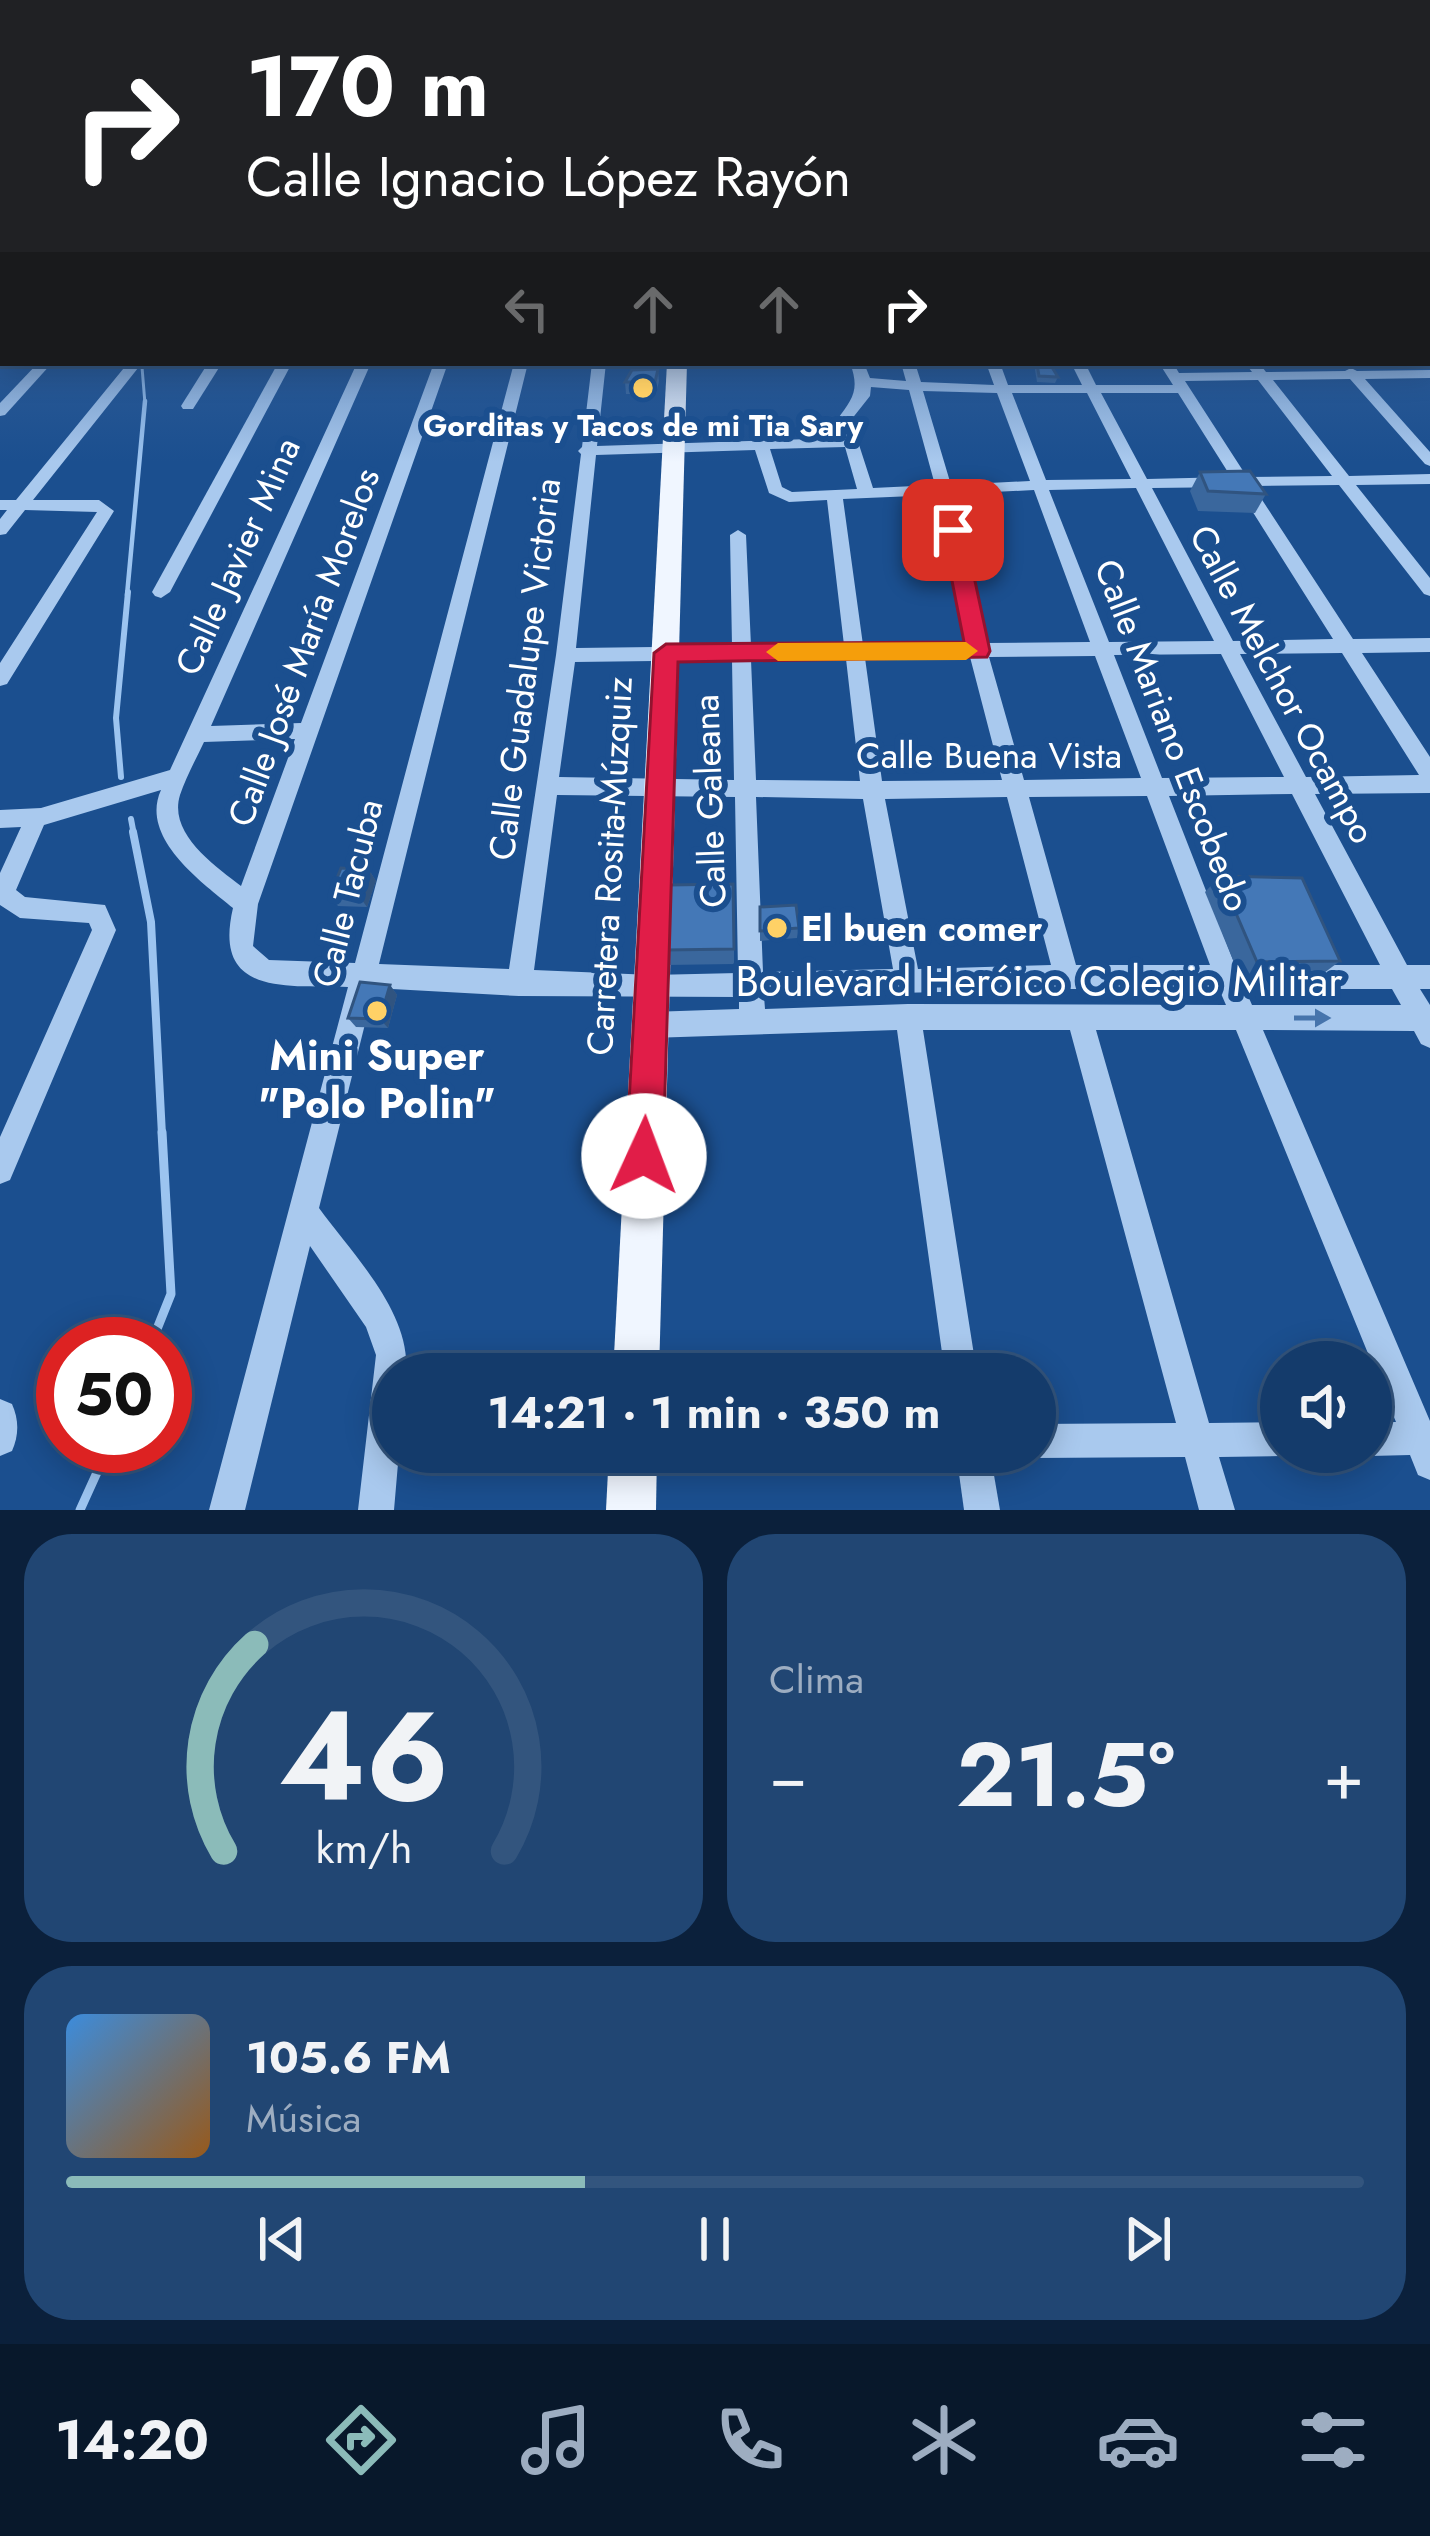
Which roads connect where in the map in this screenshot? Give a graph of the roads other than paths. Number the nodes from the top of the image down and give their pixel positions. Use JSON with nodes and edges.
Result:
{"nodes":[{"id":1,"x":42,"y":366,"type":"edge"},
{"id":2,"x":133,"y":366,"type":"edge"},
{"id":3,"x":213,"y":366,"type":"edge"},
{"id":4,"x":282,"y":366,"type":"edge"},
{"id":5,"x":363,"y":366,"type":"edge"},
{"id":6,"x":440,"y":366,"type":"edge"},
{"id":7,"x":520,"y":366,"type":"edge"},
{"id":8,"x":598,"y":366,"type":"edge"},
{"id":9,"x":676,"y":366,"type":"edge"},
{"id":10,"x":858,"y":366,"type":"edge"},
{"id":11,"x":909,"y":366,"type":"edge"},
{"id":12,"x":994,"y":366,"type":"edge"},
{"id":13,"x":1080,"y":366,"type":"edge"},
{"id":14,"x":1257,"y":369,"type":"edge"},
{"id":15,"x":1349,"y":369,"type":"edge"},
{"id":16,"x":1430,"y":374,"type":"edge"},
{"id":17,"x":1175,"y":376,"type":"edge"},
{"id":18,"x":864,"y":382,"type":"junction"},
{"id":19,"x":915,"y":387,"type":"junction"},
{"id":20,"x":1004,"y":389,"type":"junction"},
{"id":21,"x":1091,"y":389,"type":"junction"},
{"id":22,"x":188,"y":406,"type":"dead end"},
{"id":23,"x":2,"y":409,"type":"edge"},
{"id":24,"x":848,"y":442,"type":"junction"},
{"id":25,"x":761,"y":446,"type":"junction"},
{"id":26,"x":674,"y":448,"type":"junction"},
{"id":27,"x":586,"y":451,"type":"junction"},
{"id":28,"x":1430,"y":460,"type":"edge"},
{"id":29,"x":1430,"y":479,"type":"edge"},
{"id":30,"x":1343,"y":482,"type":"junction"},
{"id":31,"x":1244,"y":484,"type":"junction"},
{"id":32,"x":1041,"y":485,"type":"junction"},
{"id":33,"x":1142,"y":486,"type":"junction"},
{"id":34,"x":944,"y":489,"type":"junction"},
{"id":35,"x":866,"y":492,"type":"junction"},
{"id":36,"x":834,"y":494,"type":"junction"},
{"id":37,"x":0,"y":505,"type":"edge"},
{"id":38,"x":20,"y":505,"type":"junction"},
{"id":39,"x":0,"y":530,"type":"edge"},
{"id":40,"x":738,"y":535,"type":"dead end"},
{"id":41,"x":1430,"y":590,"type":"edge"},
{"id":42,"x":161,"y":592,"type":"dead end"},
{"id":43,"x":1430,"y":645,"type":"edge"},
{"id":44,"x":1350,"y":646,"type":"junction"},
{"id":45,"x":1099,"y":647,"type":"junction"},
{"id":46,"x":1226,"y":647,"type":"junction"},
{"id":47,"x":854,"y":651,"type":"junction"},
{"id":48,"x":978,"y":651,"type":"junction"},
{"id":49,"x":666,"y":653,"type":"junction"},
{"id":50,"x":739,"y":653,"type":"junction"},
{"id":51,"x":566,"y":655,"type":"junction"},
{"id":52,"x":0,"y":679,"type":"edge"},
{"id":53,"x":308,"y":731,"type":"junction"},
{"id":54,"x":197,"y":734,"type":"junction"},
{"id":55,"x":173,"y":778,"type":"junction"},
{"id":56,"x":1430,"y":779,"type":"edge"},
{"id":57,"x":1299,"y":785,"type":"junction"},
{"id":58,"x":549,"y":786,"type":"junction"},
{"id":59,"x":1153,"y":787,"type":"junction"},
{"id":60,"x":1018,"y":788,"type":"junction"},
{"id":61,"x":661,"y":789,"type":"junction"},
{"id":62,"x":746,"y":789,"type":"junction"},
{"id":63,"x":872,"y":790,"type":"junction"},
{"id":64,"x":35,"y":818,"type":"junction"},
{"id":65,"x":0,"y":819,"type":"edge"},
{"id":66,"x":246,"y":904,"type":"junction"},
{"id":67,"x":366,"y":976,"type":"junction"},
{"id":68,"x":1067,"y":977,"type":"junction"},
{"id":69,"x":1430,"y":977,"type":"edge"},
{"id":70,"x":1399,"y":978,"type":"junction"},
{"id":71,"x":1228,"y":979,"type":"junction"},
{"id":72,"x":908,"y":980,"type":"junction"},
{"id":73,"x":752,"y":982,"type":"junction"},
{"id":74,"x":519,"y":984,"type":"junction"},
{"id":75,"x":651,"y":1006,"type":"junction"},
{"id":76,"x":908,"y":1017,"type":"junction"},
{"id":77,"x":1079,"y":1017,"type":"junction"},
{"id":78,"x":1243,"y":1017,"type":"junction"},
{"id":79,"x":752,"y":1019,"type":"junction"},
{"id":80,"x":1427,"y":1024,"type":"edge"},
{"id":81,"x":0,"y":1169,"type":"edge"},
{"id":82,"x":306,"y":1215,"type":"junction"},
{"id":83,"x":637,"y":1353,"type":"edge"},
{"id":84,"x":958,"y":1353,"type":"edge"},
{"id":85,"x":0,"y":1416,"type":"edge"},
{"id":86,"x":0,"y":1439,"type":"edge"},
{"id":87,"x":1197,"y":1439,"type":"junction"},
{"id":88,"x":1260,"y":1439,"type":"edge"},
{"id":89,"x":1056,"y":1441,"type":"edge"},
{"id":90,"x":1392,"y":1441,"type":"edge"},
{"id":91,"x":1427,"y":1447,"type":"edge"},
{"id":92,"x":632,"y":1473,"type":"edge"},
{"id":93,"x":976,"y":1473,"type":"edge"},
{"id":94,"x":227,"y":1510,"type":"edge"},
{"id":95,"x":376,"y":1510,"type":"edge"},
{"id":96,"x":631,"y":1510,"type":"edge"},
{"id":97,"x":982,"y":1510,"type":"edge"},
{"id":98,"x":1217,"y":1510,"type":"edge"}],
"edges":[{"from":1,"to":23,"type":"street"},
{"from":2,"to":38,"type":"street"},
{"from":3,"to":22,"type":"street"},
{"from":4,"to":42,"type":"street"},
{"from":5,"to":54,"type":"street","name":"Calle Javier Mina"},
{"from":6,"to":53,"type":"street","name":"Calle José María Morelos"},
{"from":7,"to":67,"type":"street","name":"Calle Tacuba"},
{"from":8,"to":27,"type":"street","name":"Calle Guadalupe Victoria"},
{"from":9,"to":26,"type":"main road","name":"Carretera Rosita-Múzquiz"},
{"from":10,"to":18,"type":"street"},
{"from":11,"to":19,"type":"street"},
{"from":12,"to":20,"type":"street","name":"Calle Mariano Escobedo"},
{"from":13,"to":21,"type":"street","name":"Calle Melchor Ocampo"},
{"from":14,"to":15,"type":"street"},
{"from":14,"to":17,"type":"street"},
{"from":14,"to":30,"type":"street"},
{"from":15,"to":16,"type":"street"},
{"from":15,"to":28,"type":"street"},
{"from":17,"to":21,"type":"street"},
{"from":17,"to":31,"type":"street"},
{"from":18,"to":19,"type":"street"},
{"from":18,"to":24,"type":"street"},
{"from":19,"to":20,"type":"street"},
{"from":19,"to":34,"type":"street"},
{"from":20,"to":21,"type":"street"},
{"from":20,"to":32,"type":"street","name":"Calle Mariano Escobedo"},
{"from":21,"to":33,"type":"street","name":"Calle Melchor Ocampo"},
{"from":24,"to":25,"type":"street"},
{"from":24,"to":35,"type":"street"},
{"from":25,"to":26,"type":"street"},
{"from":25,"to":36,"type":"street"},
{"from":26,"to":27,"type":"street"},
{"from":26,"to":49,"type":"main road","name":"Carretera Rosita-Múzquiz"},
{"from":27,"to":51,"type":"street","name":"Calle Guadalupe Victoria"},
{"from":29,"to":30,"type":"street"},
{"from":30,"to":31,"type":"street"},
{"from":30,"to":41,"type":"street"},
{"from":31,"to":33,"type":"street"},
{"from":31,"to":44,"type":"street"},
{"from":32,"to":33,"type":"street"},
{"from":32,"to":34,"type":"street"},
{"from":32,"to":45,"type":"street","name":"Calle Mariano Escobedo"},
{"from":33,"to":46,"type":"street","name":"Calle Melchor Ocampo"},
{"from":34,"to":35,"type":"street"},
{"from":34,"to":48,"type":"street"},
{"from":35,"to":36,"type":"street"},
{"from":36,"to":47,"type":"street"},
{"from":37,"to":38,"type":"street"},
{"from":38,"to":39,"type":"street"},
{"from":38,"to":52,"type":"street"},
{"from":40,"to":50,"type":"street","name":"Calle Galeana"},
{"from":43,"to":44,"type":"street"},
{"from":44,"to":46,"type":"street"},
{"from":44,"to":56,"type":"street"},
{"from":45,"to":46,"type":"street"},
{"from":45,"to":48,"type":"street"},
{"from":45,"to":59,"type":"street","name":"Calle Mariano Escobedo"},
{"from":46,"to":57,"type":"street","name":"Calle Melchor Ocampo"},
{"from":47,"to":48,"type":"street"},
{"from":47,"to":50,"type":"street"},
{"from":47,"to":63,"type":"street"},
{"from":48,"to":60,"type":"street"},
{"from":49,"to":50,"type":"street"},
{"from":49,"to":51,"type":"street"},
{"from":49,"to":61,"type":"main road","name":"Carretera Rosita-Múzquiz"},
{"from":50,"to":62,"type":"street","name":"Calle Galeana"},
{"from":51,"to":58,"type":"street","name":"Calle Guadalupe Victoria"},
{"from":53,"to":54,"type":"street"},
{"from":53,"to":66,"type":"street","name":"Calle José María Morelos"},
{"from":54,"to":55,"type":"street","name":"Calle Javier Mina"},
{"from":55,"to":64,"type":"street"},
{"from":55,"to":66,"type":"street"},
{"from":56,"to":57,"type":"street","name":"Calle Buena Vista"},
{"from":57,"to":59,"type":"street","name":"Calle Buena Vista"},
{"from":57,"to":70,"type":"street","name":"Calle Melchor Ocampo"},
{"from":58,"to":61,"type":"street","name":"Calle Buena Vista"},
{"from":58,"to":74,"type":"street","name":"Calle Guadalupe Victoria"},
{"from":59,"to":60,"type":"street","name":"Calle Buena Vista"},
{"from":59,"to":71,"type":"street","name":"Calle Mariano Escobedo"},
{"from":60,"to":63,"type":"street","name":"Calle Buena Vista"},
{"from":60,"to":68,"type":"street"},
{"from":61,"to":62,"type":"street","name":"Calle Buena Vista"},
{"from":61,"to":75,"type":"main road","name":"Carretera Rosita-Múzquiz"},
{"from":62,"to":63,"type":"street","name":"Calle Buena Vista"},
{"from":62,"to":73,"type":"street","name":"Calle Galeana"},
{"from":63,"to":72,"type":"street"},
{"from":64,"to":65,"type":"street"},
{"from":64,"to":81,"type":"street"},
{"from":66,"to":67,"type":"street","name":"Calle José María Morelos"},
{"from":67,"to":74,"type":"street"},
{"from":67,"to":82,"type":"street","name":"Calle Tacuba"},
{"from":68,"to":71,"type":"street","name":"Boulevard Heróico Colegio Militar"},
{"from":68,"to":72,"type":"street","name":"Boulevard Heróico Colegio Militar"},
{"from":69,"to":70,"type":"street","name":"Boulevard Heróico Colegio Militar"},
{"from":70,"to":71,"type":"street","name":"Boulevard Heróico Colegio Militar"},
{"from":70,"to":80,"type":"street","name":"Calle Melchor Ocampo"},
{"from":71,"to":78,"type":"street","name":"Calle Mariano Escobedo"},
{"from":72,"to":73,"type":"street","name":"Boulevard Heróico Colegio Militar"},
{"from":73,"to":75,"type":"street","name":"Boulevard Heróico Colegio Militar"},
{"from":73,"to":79,"type":"street","name":"Calle Galeana"},
{"from":74,"to":75,"type":"street"},
{"from":75,"to":79,"type":"street","name":"Boulevard Heróico Colegio Militar"},
{"from":75,"to":83,"type":"main road","name":"Carretera Rosita-Múzquiz"},
{"from":76,"to":77,"type":"street","name":"Boulevard Heróico Colegio Militar"},
{"from":76,"to":79,"type":"street","name":"Boulevard Heróico Colegio Militar"},
{"from":76,"to":84,"type":"street"},
{"from":77,"to":78,"type":"street","name":"Boulevard Heróico Colegio Militar"},
{"from":77,"to":87,"type":"street"},
{"from":78,"to":80,"type":"street","name":"Boulevard Heróico Colegio Militar","one_way":true},
{"from":78,"to":91,"type":"street","name":"Calle Mariano Escobedo"},
{"from":82,"to":94,"type":"street","name":"Calle Tacuba"},
{"from":82,"to":95,"type":"street"},
{"from":85,"to":86,"type":"street"},
{"from":87,"to":88,"type":"street"},
{"from":87,"to":89,"type":"street"},
{"from":87,"to":98,"type":"street"},
{"from":90,"to":91,"type":"street"},
{"from":92,"to":96,"type":"main road"},
{"from":93,"to":97,"type":"street"}]}
